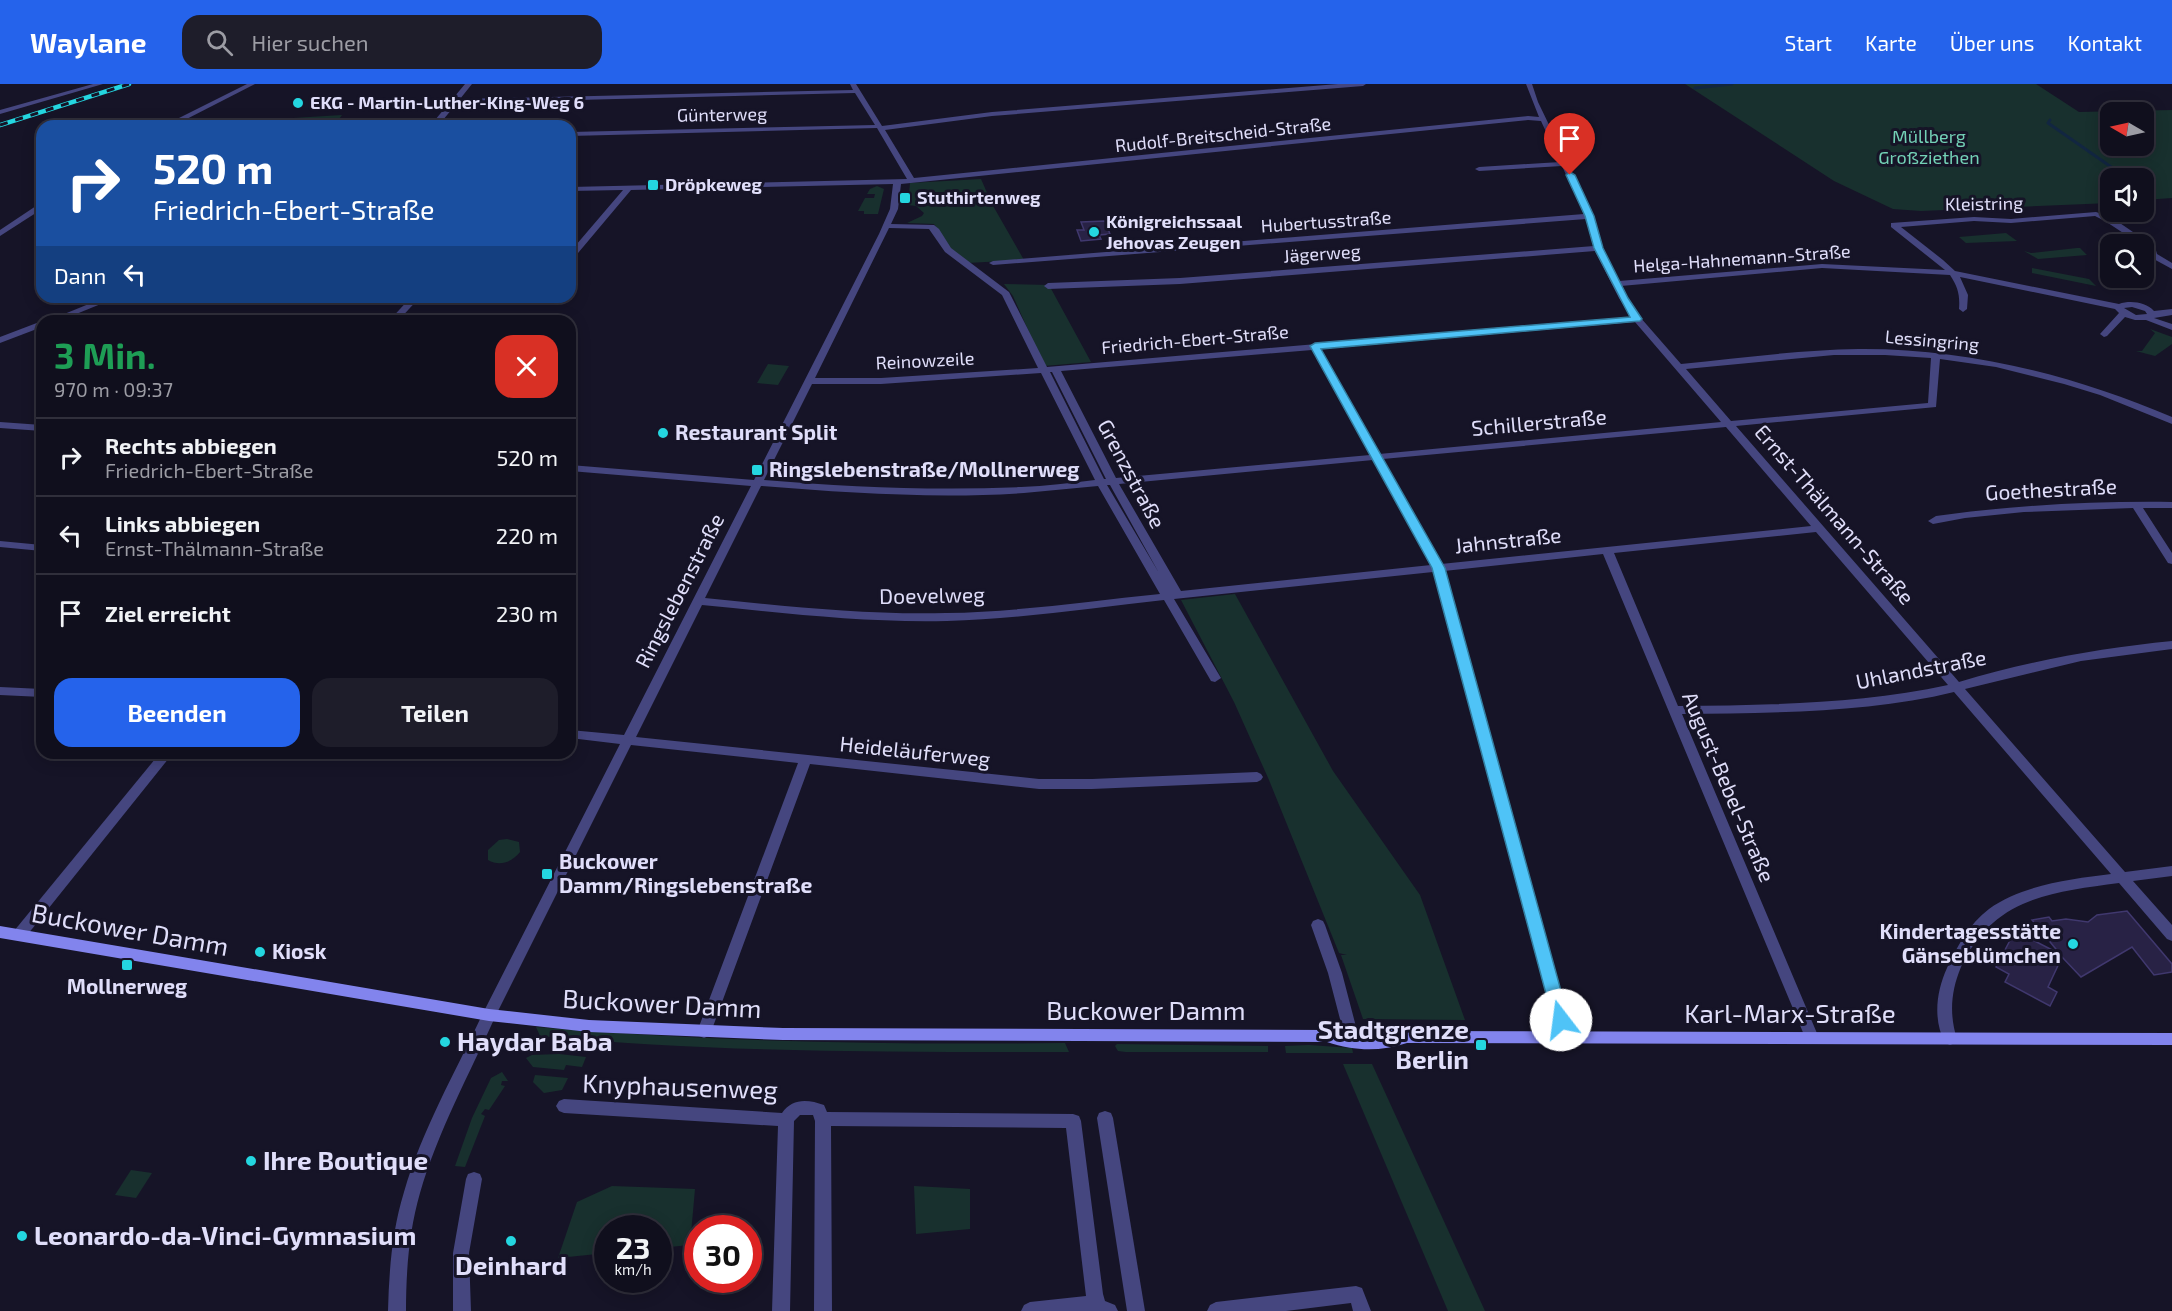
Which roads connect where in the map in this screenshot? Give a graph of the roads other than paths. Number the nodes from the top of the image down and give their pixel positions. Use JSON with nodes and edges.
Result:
{"nodes":[{"id":1,"x":87,"y":84,"type":"edge"},
{"id":2,"x":100,"y":84,"type":"edge"},
{"id":3,"x":252,"y":84,"type":"edge"},
{"id":4,"x":469,"y":84,"type":"edge"},
{"id":5,"x":1363,"y":84,"type":"edge"},
{"id":6,"x":1529,"y":84,"type":"edge"},
{"id":7,"x":853,"y":88,"type":"edge"},
{"id":8,"x":455,"y":101,"type":"junction"},
{"id":9,"x":0,"y":110,"type":"edge"},
{"id":10,"x":1541,"y":119,"type":"junction"},
{"id":11,"x":179,"y":120,"type":"edge"},
{"id":12,"x":439,"y":120,"type":"edge"},
{"id":13,"x":878,"y":127,"type":"junction"},
{"id":14,"x":576,"y":134,"type":"edge"},
{"id":15,"x":1565,"y":164,"type":"junction"},
{"id":16,"x":1479,"y":169,"type":"dead end"},
{"id":17,"x":910,"y":180,"type":"junction"},
{"id":18,"x":897,"y":182,"type":"junction"},
{"id":19,"x":629,"y":188,"type":"junction"},
{"id":20,"x":576,"y":189,"type":"edge"},
{"id":21,"x":36,"y":210,"type":"edge"},
{"id":22,"x":1589,"y":216,"type":"junction"},
{"id":23,"x":888,"y":226,"type":"junction"},
{"id":24,"x":0,"y":234,"type":"edge"},
{"id":25,"x":1598,"y":248,"type":"junction"},
{"id":26,"x":576,"y":250,"type":"edge"},
{"id":27,"x":993,"y":263,"type":"dead end"},
{"id":28,"x":2172,"y":267,"type":"edge"},
{"id":29,"x":1951,"y":273,"type":"junction"},
{"id":30,"x":1616,"y":284,"type":"junction"},
{"id":31,"x":1048,"y":286,"type":"dead end"},
{"id":32,"x":99,"y":303,"type":"edge"},
{"id":33,"x":410,"y":303,"type":"edge"},
{"id":34,"x":1964,"y":309,"type":"dead end"},
{"id":35,"x":2122,"y":310,"type":"junction"},
{"id":36,"x":2172,"y":312,"type":"edge"},
{"id":37,"x":68,"y":315,"type":"edge"},
{"id":38,"x":399,"y":315,"type":"edge"},
{"id":39,"x":2150,"y":316,"type":"junction"},
{"id":40,"x":1637,"y":319,"type":"junction"},
{"id":41,"x":36,"y":326,"type":"edge"},
{"id":42,"x":2172,"y":327,"type":"edge"},
{"id":43,"x":2104,"y":334,"type":"dead end"},
{"id":44,"x":0,"y":340,"type":"edge"},
{"id":45,"x":1315,"y":346,"type":"junction"},
{"id":46,"x":1936,"y":358,"type":"junction"},
{"id":47,"x":1680,"y":367,"type":"junction"},
{"id":48,"x":1049,"y":369,"type":"junction"},
{"id":49,"x":809,"y":381,"type":"junction"},
{"id":50,"x":2172,"y":421,"type":"edge"},
{"id":51,"x":1729,"y":423,"type":"junction"},
{"id":52,"x":0,"y":425,"type":"edge"},
{"id":53,"x":36,"y":428,"type":"edge"},
{"id":54,"x":1377,"y":457,"type":"junction"},
{"id":55,"x":576,"y":468,"type":"edge"},
{"id":56,"x":758,"y":482,"type":"junction"},
{"id":57,"x":1107,"y":482,"type":"junction"},
{"id":58,"x":2136,"y":505,"type":"junction"},
{"id":59,"x":2172,"y":505,"type":"edge"},
{"id":60,"x":1933,"y":521,"type":"dead end"},
{"id":61,"x":1819,"y":528,"type":"junction"},
{"id":62,"x":0,"y":544,"type":"edge"},
{"id":63,"x":36,"y":547,"type":"edge"},
{"id":64,"x":1607,"y":550,"type":"junction"},
{"id":65,"x":2172,"y":561,"type":"edge"},
{"id":66,"x":1438,"y":568,"type":"junction"},
{"id":67,"x":1171,"y":595,"type":"junction"},
{"id":68,"x":698,"y":602,"type":"junction"},
{"id":69,"x":2172,"y":645,"type":"edge"},
{"id":70,"x":1215,"y":678,"type":"dead end"},
{"id":71,"x":1956,"y":687,"type":"junction"},
{"id":72,"x":0,"y":691,"type":"edge"},
{"id":73,"x":36,"y":693,"type":"edge"},
{"id":74,"x":1675,"y":711,"type":"junction"},
{"id":75,"x":576,"y":735,"type":"edge"},
{"id":76,"x":627,"y":741,"type":"junction"},
{"id":77,"x":162,"y":759,"type":"edge"},
{"id":78,"x":805,"y":760,"type":"junction"},
{"id":79,"x":1257,"y":777,"type":"dead end"},
{"id":80,"x":2172,"y":871,"type":"edge"},
{"id":81,"x":2123,"y":878,"type":"junction"},
{"id":82,"x":1318,"y":925,"type":"dead end"},
{"id":83,"x":0,"y":932,"type":"edge"},
{"id":84,"x":19,"y":935,"type":"junction"},
{"id":85,"x":2172,"y":935,"type":"edge"},
{"id":86,"x":489,"y":1015,"type":"junction"},
{"id":87,"x":704,"y":1032,"type":"junction"},
{"id":88,"x":1352,"y":1037,"type":"junction"},
{"id":89,"x":1368,"y":1037,"type":"joint"},
{"id":90,"x":1566,"y":1038,"type":"junction"},
{"id":91,"x":1812,"y":1038,"type":"junction"},
{"id":92,"x":1950,"y":1039,"type":"junction"},
{"id":93,"x":2172,"y":1039,"type":"edge"},
{"id":94,"x":564,"y":1106,"type":"dead end"},
{"id":95,"x":1105,"y":1118,"type":"dead end"},
{"id":96,"x":823,"y":1119,"type":"junction"},
{"id":97,"x":786,"y":1120,"type":"junction"},
{"id":98,"x":474,"y":1179,"type":"dead end"},
{"id":99,"x":1103,"y":1310,"type":"edge"},
{"id":100,"x":397,"y":1311,"type":"edge"},
{"id":101,"x":462,"y":1311,"type":"edge"},
{"id":102,"x":781,"y":1311,"type":"edge"},
{"id":103,"x":822,"y":1311,"type":"edge"},
{"id":104,"x":1030,"y":1311,"type":"edge"},
{"id":105,"x":1136,"y":1311,"type":"edge"},
{"id":106,"x":1216,"y":1311,"type":"edge"},
{"id":107,"x":1362,"y":1311,"type":"edge"}],
"edges":[{"from":1,"to":9,"type":"street"},
{"from":2,"to":9,"type":"street"},
{"from":3,"to":11,"type":"street"},
{"from":4,"to":8,"type":"street"},
{"from":5,"to":13,"type":"street","name":"Günterweg"},
{"from":6,"to":10,"type":"street","name":"Ernst-Thälmann-Straße"},
{"from":7,"to":8,"type":"street"},
{"from":7,"to":13,"type":"street"},
{"from":8,"to":12,"type":"street"},
{"from":10,"to":15,"type":"street","name":"Ernst-Thälmann-Straße"},
{"from":10,"to":17,"type":"street","name":"Rudolf-Breitscheid-Straße"},
{"from":13,"to":14,"type":"street","name":"Günterweg"},
{"from":13,"to":17,"type":"street"},
{"from":15,"to":16,"type":"street"},
{"from":15,"to":22,"type":"street","name":"Ernst-Thälmann-Straße"},
{"from":17,"to":18,"type":"street","name":"Rudolf-Breitscheid-Straße"},
{"from":18,"to":19,"type":"street","name":"Rudolf-Breitscheid-Straße"},
{"from":18,"to":23,"type":"street","name":"Ringslebenstraße"},
{"from":19,"to":20,"type":"street","name":"Rudolf-Breitscheid-Straße"},
{"from":19,"to":26,"type":"street"},
{"from":21,"to":24,"type":"street"},
{"from":22,"to":25,"type":"street","name":"Ernst-Thälmann-Straße"},
{"from":22,"to":27,"type":"street","name":"Hubertusstraße"},
{"from":23,"to":48,"type":"street"},
{"from":23,"to":49,"type":"street","name":"Ringslebenstraße"},
{"from":25,"to":30,"type":"street","name":"Ernst-Thälmann-Straße"},
{"from":25,"to":31,"type":"street","name":"Jägerweg"},
{"from":28,"to":29,"type":"street","name":"Kleistring"},
{"from":29,"to":30,"type":"street","name":"Helga-Hahnemann-Straße"},
{"from":29,"to":34,"type":"street","name":"Kleistring"},
{"from":29,"to":35,"type":"street","name":"Helga-Hahnemann-Straße"},
{"from":30,"to":40,"type":"street","name":"Ernst-Thälmann-Straße"},
{"from":32,"to":37,"type":"street"},
{"from":33,"to":38,"type":"street"},
{"from":35,"to":39,"type":"street","name":"Helga-Hahnemann-Straße"},
{"from":35,"to":43,"type":"street"},
{"from":36,"to":39,"type":"street"},
{"from":39,"to":42,"type":"street","name":"Helga-Hahnemann-Straße"},
{"from":40,"to":45,"type":"street","name":"Friedrich-Ebert-Straße"},
{"from":40,"to":47,"type":"street","name":"Ernst-Thälmann-Straße"},
{"from":41,"to":44,"type":"street"},
{"from":45,"to":48,"type":"street","name":"Friedrich-Ebert-Straße"},
{"from":45,"to":54,"type":"street"},
{"from":46,"to":47,"type":"street","name":"Lessingring"},
{"from":46,"to":50,"type":"street","name":"Lessingring"},
{"from":46,"to":51,"type":"street","name":"Schillerstraße"},
{"from":47,"to":51,"type":"street","name":"Ernst-Thälmann-Straße"},
{"from":48,"to":49,"type":"street","name":"Reinowzeile"},
{"from":48,"to":57,"type":"street","name":"Grenzstraße"},
{"from":49,"to":56,"type":"street","name":"Ringslebenstraße"},
{"from":51,"to":54,"type":"street","name":"Schillerstraße"},
{"from":51,"to":61,"type":"street","name":"Ernst-Thälmann-Straße"},
{"from":52,"to":53,"type":"street"},
{"from":54,"to":57,"type":"street","name":"Schillerstraße"},
{"from":54,"to":66,"type":"street"},
{"from":55,"to":56,"type":"street"},
{"from":56,"to":57,"type":"street"},
{"from":56,"to":68,"type":"street","name":"Ringslebenstraße"},
{"from":57,"to":67,"type":"street"},
{"from":58,"to":59,"type":"street","name":"Goethestraße"},
{"from":58,"to":60,"type":"street","name":"Goethestraße"},
{"from":58,"to":65,"type":"street"},
{"from":61,"to":64,"type":"street","name":"Jahnstraße"},
{"from":61,"to":71,"type":"street","name":"Ernst-Thälmann-Straße"},
{"from":62,"to":63,"type":"street"},
{"from":64,"to":66,"type":"street","name":"Jahnstraße"},
{"from":64,"to":74,"type":"street","name":"August-Bebel-Straße"},
{"from":66,"to":67,"type":"street","name":"Jahnstraße"},
{"from":66,"to":90,"type":"street"},
{"from":67,"to":68,"type":"street","name":"Doevelweg"},
{"from":67,"to":70,"type":"street"},
{"from":68,"to":76,"type":"street","name":"Ringslebenstraße"},
{"from":69,"to":71,"type":"street","name":"Uhlandstraße"},
{"from":71,"to":74,"type":"street","name":"Uhlandstraße"},
{"from":71,"to":81,"type":"street","name":"Ernst-Thälmann-Straße"},
{"from":72,"to":73,"type":"street"},
{"from":74,"to":91,"type":"street","name":"August-Bebel-Straße"},
{"from":75,"to":76,"type":"street","name":"Heideläuferweg"},
{"from":76,"to":78,"type":"street","name":"Heideläuferweg"},
{"from":76,"to":86,"type":"street","name":"Ringslebenstraße"},
{"from":77,"to":84,"type":"street"},
{"from":78,"to":79,"type":"street","name":"Heideläuferweg"},
{"from":78,"to":87,"type":"street"},
{"from":80,"to":81,"type":"street"},
{"from":81,"to":85,"type":"street","name":"Ernst-Thälmann-Straße"},
{"from":81,"to":92,"type":"street"},
{"from":82,"to":88,"type":"street"},
{"from":83,"to":84,"type":"main road","name":"Buckower Damm"},
{"from":84,"to":86,"type":"main road","name":"Buckower Damm"},
{"from":86,"to":87,"type":"main road","name":"Buckower Damm"},
{"from":86,"to":100,"type":"street","name":"Ringslebenstraße"},
{"from":87,"to":88,"type":"main road","name":"Buckower Damm"},
{"from":88,"to":89,"type":"main road","name":"Buckower Damm"},
{"from":89,"to":90,"type":"main road","name":"Karl-Marx-Straße"},
{"from":90,"to":91,"type":"main road","name":"Karl-Marx-Straße"},
{"from":91,"to":92,"type":"main road","name":"Karl-Marx-Straße"},
{"from":92,"to":93,"type":"main road","name":"Karl-Marx-Straße"},
{"from":94,"to":97,"type":"street","name":"Knyphausenweg"},
{"from":95,"to":105,"type":"street"},
{"from":96,"to":97,"type":"street","name":"Knyphausenweg"},
{"from":96,"to":99,"type":"street","name":"Knyphausenweg"},
{"from":96,"to":103,"type":"street"},
{"from":97,"to":102,"type":"street"},
{"from":98,"to":101,"type":"street"},
{"from":99,"to":104,"type":"street"},
{"from":106,"to":107,"type":"street"}]}
